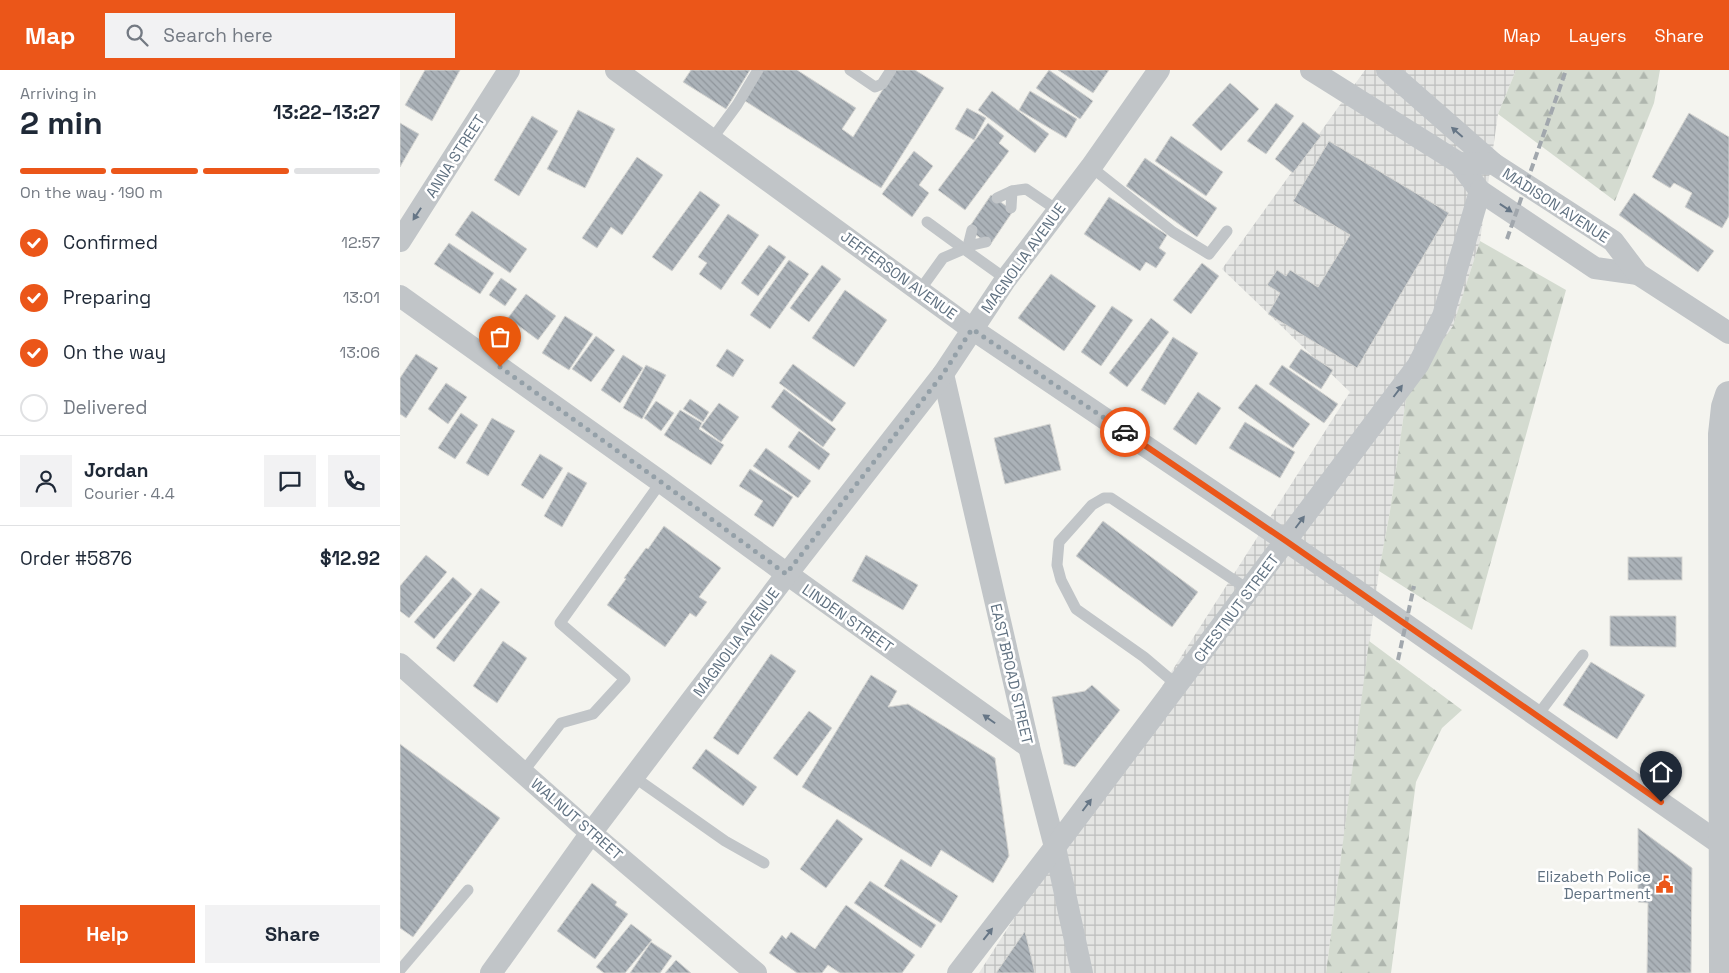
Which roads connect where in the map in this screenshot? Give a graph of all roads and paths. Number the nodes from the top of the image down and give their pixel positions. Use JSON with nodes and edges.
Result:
{"nodes":[{"id":1,"x":509,"y":70,"type":"edge"},
{"id":2,"x":616,"y":70,"type":"edge"},
{"id":3,"x":758,"y":70,"type":"edge"},
{"id":4,"x":850,"y":70,"type":"edge"},
{"id":5,"x":891,"y":70,"type":"edge"},
{"id":6,"x":1160,"y":70,"type":"edge"},
{"id":7,"x":1311,"y":70,"type":"edge"},
{"id":8,"x":1387,"y":70,"type":"edge"},
{"id":9,"x":712,"y":139,"type":"junction"},
{"id":10,"x":1459,"y":163,"type":"junction"},
{"id":11,"x":1494,"y":164,"type":"junction"},
{"id":12,"x":1091,"y":166,"type":"junction"},
{"id":13,"x":1012,"y":190,"type":"junction"},
{"id":14,"x":1480,"y":191,"type":"junction"},
{"id":15,"x":997,"y":198,"type":"dead end"},
{"id":16,"x":1011,"y":208,"type":"dead end"},
{"id":17,"x":1057,"y":210,"type":"junction"},
{"id":18,"x":927,"y":222,"type":"dead end"},
{"id":19,"x":972,"y":230,"type":"dead end"},
{"id":20,"x":1227,"y":231,"type":"dead end"},
{"id":21,"x":400,"y":241,"type":"edge"},
{"id":22,"x":986,"y":242,"type":"dead end"},
{"id":23,"x":966,"y":247,"type":"junction"},
{"id":24,"x":1638,"y":274,"type":"junction"},
{"id":25,"x":1006,"y":279,"type":"junction"},
{"id":26,"x":920,"y":290,"type":"junction"},
{"id":27,"x":400,"y":296,"type":"edge"},
{"id":28,"x":972,"y":329,"type":"junction"},
{"id":29,"x":1729,"y":332,"type":"edge"},
{"id":30,"x":943,"y":374,"type":"junction"},
{"id":31,"x":1729,"y":395,"type":"edge"},
{"id":32,"x":661,"y":482,"type":"junction"},
{"id":33,"x":1726,"y":535,"type":"edge"},
{"id":34,"x":1286,"y":541,"type":"junction"},
{"id":35,"x":786,"y":574,"type":"junction"},
{"id":36,"x":1249,"y":590,"type":"junction"},
{"id":37,"x":1583,"y":655,"type":"dead end"},
{"id":38,"x":400,"y":664,"type":"edge"},
{"id":39,"x":1177,"y":686,"type":"junction"},
{"id":40,"x":1537,"y":716,"type":"junction"},
{"id":41,"x":1029,"y":747,"type":"junction"},
{"id":42,"x":523,"y":772,"type":"junction"},
{"id":43,"x":634,"y":777,"type":"junction"},
{"id":44,"x":592,"y":833,"type":"junction"},
{"id":45,"x":1055,"y":848,"type":"junction"},
{"id":46,"x":1726,"y":848,"type":"edge"},
{"id":47,"x":764,"y":863,"type":"dead end"},
{"id":48,"x":468,"y":890,"type":"dead end"},
{"id":49,"x":400,"y":970,"type":"edge"},
{"id":50,"x":491,"y":973,"type":"edge"},
{"id":51,"x":756,"y":973,"type":"edge"},
{"id":52,"x":958,"y":973,"type":"edge"},
{"id":53,"x":1082,"y":973,"type":"edge"},
{"id":54,"x":1724,"y":973,"type":"edge"}],
"edges":[{"from":1,"to":21,"type":"street","name":"ANNA STREET","one_way":true},
{"from":2,"to":9,"type":"street","name":"JEFFERSON AVENUE"},
{"from":3,"to":9,"type":"lane"},
{"from":4,"to":5,"type":"lane"},
{"from":6,"to":12,"type":"street","name":"MAGNOLIA AVENUE"},
{"from":7,"to":10,"type":"street","name":"MADISON AVENUE"},
{"from":11,"to":8,"type":"street","one_way":true},
{"from":9,"to":26,"type":"street","name":"JEFFERSON AVENUE"},
{"from":10,"to":11,"type":"street","name":"MADISON AVENUE"},
{"from":10,"to":14,"type":"street","name":"MADISON AVENUE"},
{"from":11,"to":24,"type":"street","name":"MADISON AVENUE"},
{"from":12,"to":17,"type":"street","name":"MAGNOLIA AVENUE"},
{"from":12,"to":20,"type":"lane"},
{"from":13,"to":15,"type":"lane"},
{"from":13,"to":16,"type":"lane"},
{"from":13,"to":17,"type":"lane"},
{"from":14,"to":24,"type":"street","name":"MADISON AVENUE","one_way":true},
{"from":34,"to":14,"type":"street","name":"CHESTNUT STREET","one_way":true},
{"from":17,"to":25,"type":"street","name":"MAGNOLIA AVENUE"},
{"from":18,"to":23,"type":"lane"},
{"from":19,"to":23,"type":"lane"},
{"from":22,"to":23,"type":"lane"},
{"from":23,"to":25,"type":"lane"},
{"from":23,"to":26,"type":"lane"},
{"from":24,"to":29,"type":"street","name":"MADISON AVENUE"},
{"from":25,"to":28,"type":"street","name":"MAGNOLIA AVENUE"},
{"from":26,"to":28,"type":"street","name":"JEFFERSON AVENUE"},
{"from":27,"to":32,"type":"street","name":"LINDEN STREET"},
{"from":28,"to":30,"type":"street","name":"MAGNOLIA AVENUE"},
{"from":28,"to":34,"type":"street","name":"JEFFERSON AVENUE"},
{"from":30,"to":35,"type":"street","name":"MAGNOLIA AVENUE"},
{"from":30,"to":41,"type":"street","name":"EAST BROAD STREET"},
{"from":31,"to":33,"type":"street"},
{"from":32,"to":35,"type":"street","name":"LINDEN STREET"},
{"from":32,"to":42,"type":"lane"},
{"from":33,"to":46,"type":"street"},
{"from":34,"to":36,"type":"street","name":"CHESTNUT STREET"},
{"from":34,"to":40,"type":"street","name":"JEFFERSON AVENUE"},
{"from":41,"to":35,"type":"street","name":"LINDEN STREET","one_way":true},
{"from":35,"to":43,"type":"street","name":"MAGNOLIA AVENUE"},
{"from":36,"to":39,"type":"street","name":"CHESTNUT STREET"},
{"from":36,"to":39,"type":"lane"},
{"from":37,"to":40,"type":"lane"},
{"from":38,"to":42,"type":"street","name":"WALNUT STREET"},
{"from":45,"to":39,"type":"street","name":"CHESTNUT STREET","one_way":true},
{"from":40,"to":46,"type":"street","name":"JEFFERSON AVENUE"},
{"from":41,"to":45,"type":"street","name":"EAST BROAD STREET"},
{"from":42,"to":44,"type":"street","name":"WALNUT STREET"},
{"from":43,"to":44,"type":"street","name":"MAGNOLIA AVENUE"},
{"from":43,"to":47,"type":"lane"},
{"from":44,"to":50,"type":"street","name":"MAGNOLIA AVENUE"},
{"from":44,"to":51,"type":"street","name":"WALNUT STREET"},
{"from":52,"to":45,"type":"street","name":"CHESTNUT STREET","one_way":true},
{"from":45,"to":53,"type":"street","name":"EAST BROAD STREET"},
{"from":46,"to":54,"type":"street"},
{"from":48,"to":49,"type":"lane"}]}
